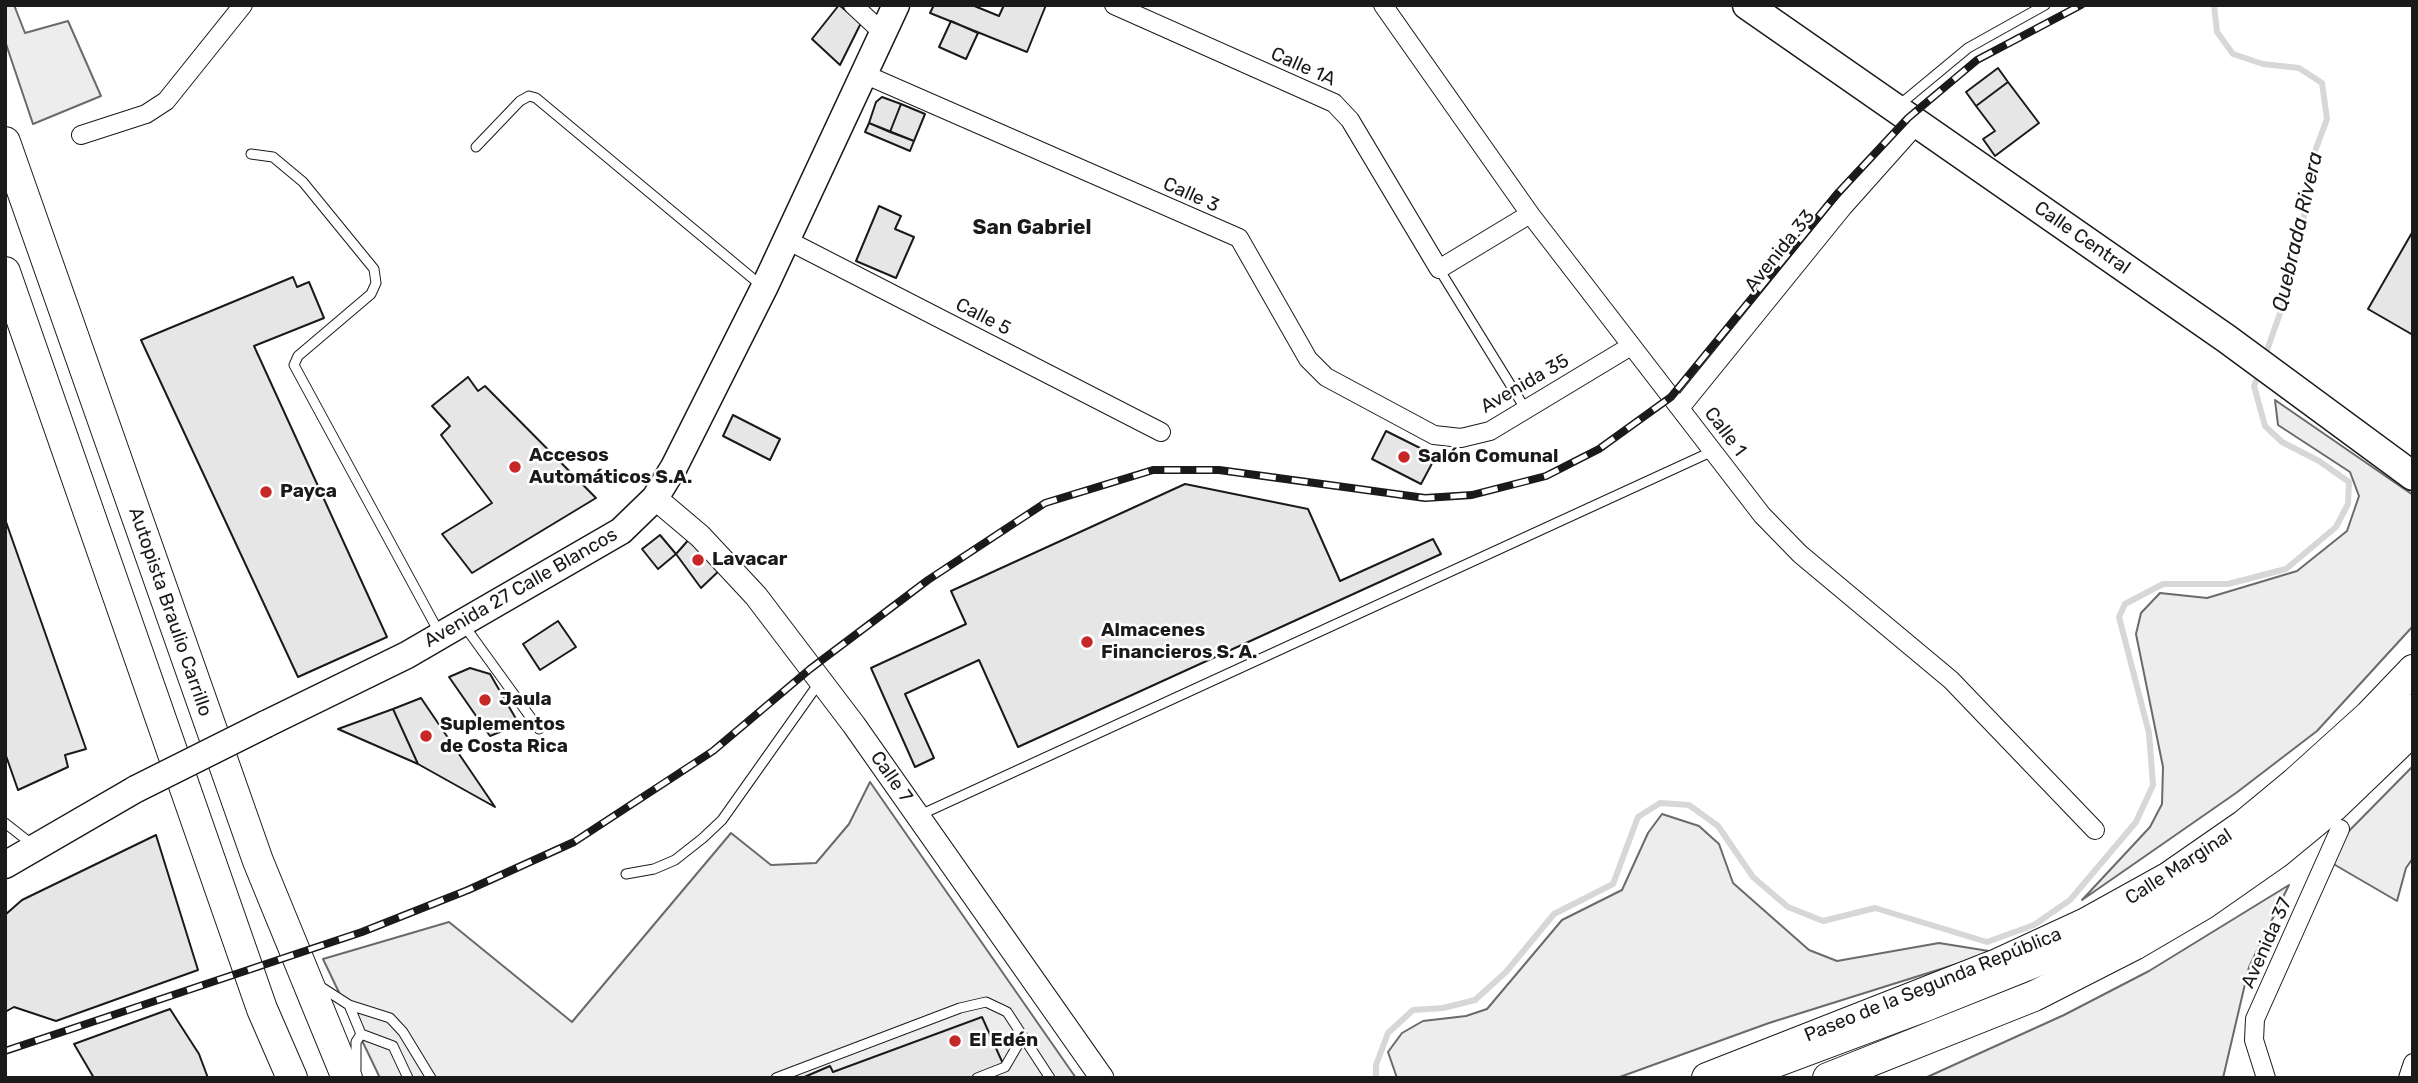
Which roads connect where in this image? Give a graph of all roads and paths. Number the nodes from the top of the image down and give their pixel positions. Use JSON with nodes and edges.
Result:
{"nodes":[{"id":1,"x":243,"y":5,"type":"edge"},
{"id":2,"x":853,"y":5,"type":"edge"},
{"id":3,"x":896,"y":5,"type":"edge"},
{"id":4,"x":1114,"y":5,"type":"edge"},
{"id":5,"x":1383,"y":5,"type":"edge"},
{"id":6,"x":1747,"y":5,"type":"edge"},
{"id":7,"x":2045,"y":5,"type":"edge"},
{"id":8,"x":883,"y":33,"type":"junction"},
{"id":9,"x":864,"y":74,"type":"junction"},
{"id":10,"x":1906,"y":117,"type":"junction"},
{"id":11,"x":80,"y":135,"type":"dead end"},
{"id":12,"x":5,"y":142,"type":"edge"},
{"id":13,"x":476,"y":147,"type":"dead end"},
{"id":14,"x":251,"y":154,"type":"dead end"},
{"id":15,"x":1530,"y":214,"type":"junction"},
{"id":16,"x":787,"y":240,"type":"junction"},
{"id":17,"x":1440,"y":269,"type":"junction"},
{"id":18,"x":5,"y":272,"type":"edge"},
{"id":19,"x":764,"y":288,"type":"junction"},
{"id":20,"x":1631,"y":346,"type":"junction"},
{"id":21,"x":1680,"y":408,"type":"junction"},
{"id":22,"x":1526,"y":410,"type":"junction"},
{"id":23,"x":1161,"y":432,"type":"dead end"},
{"id":24,"x":1434,"y":435,"type":"joint"},
{"id":25,"x":1713,"y":452,"type":"junction"},
{"id":26,"x":2413,"y":477,"type":"edge"},
{"id":27,"x":655,"y":498,"type":"junction"},
{"id":28,"x":452,"y":629,"type":"junction"},
{"id":29,"x":2413,"y":670,"type":"edge"},
{"id":30,"x":820,"y":681,"type":"junction"},
{"id":31,"x":2413,"y":703,"type":"edge"},
{"id":32,"x":539,"y":729,"type":"dead end"},
{"id":33,"x":2413,"y":730,"type":"edge"},
{"id":34,"x":918,"y":816,"type":"junction"},
{"id":35,"x":5,"y":824,"type":"edge"},
{"id":36,"x":2095,"y":830,"type":"dead end"},
{"id":37,"x":2340,"y":830,"type":"dead end"},
{"id":38,"x":34,"y":846,"type":"junction"},
{"id":39,"x":258,"y":861,"type":"junction"},
{"id":40,"x":5,"y":865,"type":"edge"},
{"id":41,"x":626,"y":874,"type":"dead end"},
{"id":42,"x":349,"y":1005,"type":"junction"},
{"id":43,"x":262,"y":1009,"type":"junction"},
{"id":44,"x":1932,"y":1010,"type":"junction"},
{"id":45,"x":361,"y":1034,"type":"junction"},
{"id":46,"x":1023,"y":1036,"type":"junction"},
{"id":47,"x":2413,"y":1063,"type":"edge"},
{"id":48,"x":1728,"y":1074,"type":"edge"},
{"id":49,"x":283,"y":1078,"type":"edge"},
{"id":50,"x":292,"y":1078,"type":"edge"},
{"id":51,"x":347,"y":1078,"type":"edge"},
{"id":52,"x":356,"y":1078,"type":"edge"},
{"id":53,"x":408,"y":1078,"type":"edge"},
{"id":54,"x":430,"y":1078,"type":"edge"},
{"id":55,"x":776,"y":1078,"type":"edge"},
{"id":56,"x":977,"y":1078,"type":"edge"},
{"id":57,"x":1050,"y":1078,"type":"edge"},
{"id":58,"x":1102,"y":1078,"type":"edge"},
{"id":59,"x":1693,"y":1078,"type":"edge"},
{"id":60,"x":1782,"y":1078,"type":"edge"},
{"id":61,"x":1828,"y":1078,"type":"edge"},
{"id":62,"x":2266,"y":1078,"type":"edge"},
{"id":63,"x":2408,"y":1078,"type":"edge"}],
"edges":[{"from":1,"to":11,"type":"street"},
{"from":2,"to":8,"type":"street"},
{"from":3,"to":8,"type":"main road","name":"Avenida 27 Calle Blancos"},
{"from":4,"to":17,"type":"street","name":"Calle 1A"},
{"from":5,"to":15,"type":"street","name":"Calle 1"},
{"from":6,"to":10,"type":"main road","name":"Calle Central"},
{"from":7,"to":10,"type":"lane"},
{"from":8,"to":9,"type":"main road","name":"Avenida 27 Calle Blancos"},
{"from":9,"to":16,"type":"main road","name":"Avenida 27 Calle Blancos"},
{"from":9,"to":24,"type":"street","name":"Calle 3"},
{"from":10,"to":21,"type":"street","name":"Avenida 33"},
{"from":10,"to":26,"type":"main road","name":"Calle Central"},
{"from":12,"to":39,"type":"highway","name":"Autopista Braulio Carrillo"},
{"from":13,"to":19,"type":"lane"},
{"from":14,"to":28,"type":"lane"},
{"from":15,"to":17,"type":"street"},
{"from":15,"to":20,"type":"street","name":"Calle 1"},
{"from":16,"to":19,"type":"main road","name":"Avenida 27 Calle Blancos"},
{"from":16,"to":23,"type":"street","name":"Calle 5"},
{"from":17,"to":22,"type":"lane"},
{"from":18,"to":43,"type":"highway"},
{"from":19,"to":27,"type":"main road","name":"Avenida 27 Calle Blancos"},
{"from":20,"to":21,"type":"street","name":"Calle 1"},
{"from":20,"to":22,"type":"street","name":"Avenida 35"},
{"from":21,"to":25,"type":"street","name":"Calle 1"},
{"from":22,"to":24,"type":"street","name":"Avenida 35"},
{"from":25,"to":34,"type":"lane"},
{"from":25,"to":36,"type":"street","name":"Calle 1"},
{"from":27,"to":28,"type":"main road","name":"Avenida 27 Calle Blancos"},
{"from":27,"to":30,"type":"street","name":"Calle 7"},
{"from":28,"to":32,"type":"lane"},
{"from":28,"to":38,"type":"main road","name":"Avenida 27 Calle Blancos","bridge":true},
{"from":29,"to":48,"type":"highway","name":"Paseo de la Segunda República"},
{"from":30,"to":34,"type":"street","name":"Calle 7"},
{"from":30,"to":41,"type":"lane"},
{"from":31,"to":44,"type":"street","name":"Calle Marginal"},
{"from":33,"to":61,"type":"highway"},
{"from":34,"to":58,"type":"street","name":"Calle 7"},
{"from":35,"to":38,"type":"lane"},
{"from":37,"to":62,"type":"street","name":"Avenida 37"},
{"from":38,"to":40,"type":"main road","name":"Avenida 27 Calle Blancos"},
{"from":39,"to":42,"type":"lane"},
{"from":39,"to":51,"type":"highway","name":"Autopista Braulio Carrillo"},
{"from":42,"to":45,"type":"lane"},
{"from":42,"to":54,"type":"lane"},
{"from":43,"to":49,"type":"highway"},
{"from":43,"to":50,"type":"highway"},
{"from":44,"to":48,"type":"street","name":"Calle Marginal"},
{"from":44,"to":60,"type":"street","name":"Calle Marginal"},
{"from":45,"to":52,"type":"lane"},
{"from":45,"to":53,"type":"lane"},
{"from":46,"to":55,"type":"lane"},
{"from":46,"to":56,"type":"lane"},
{"from":46,"to":57,"type":"lane"},
{"from":47,"to":63,"type":"street"},
{"from":48,"to":59,"type":"highway","name":"Paseo de la Segunda República"}]}
